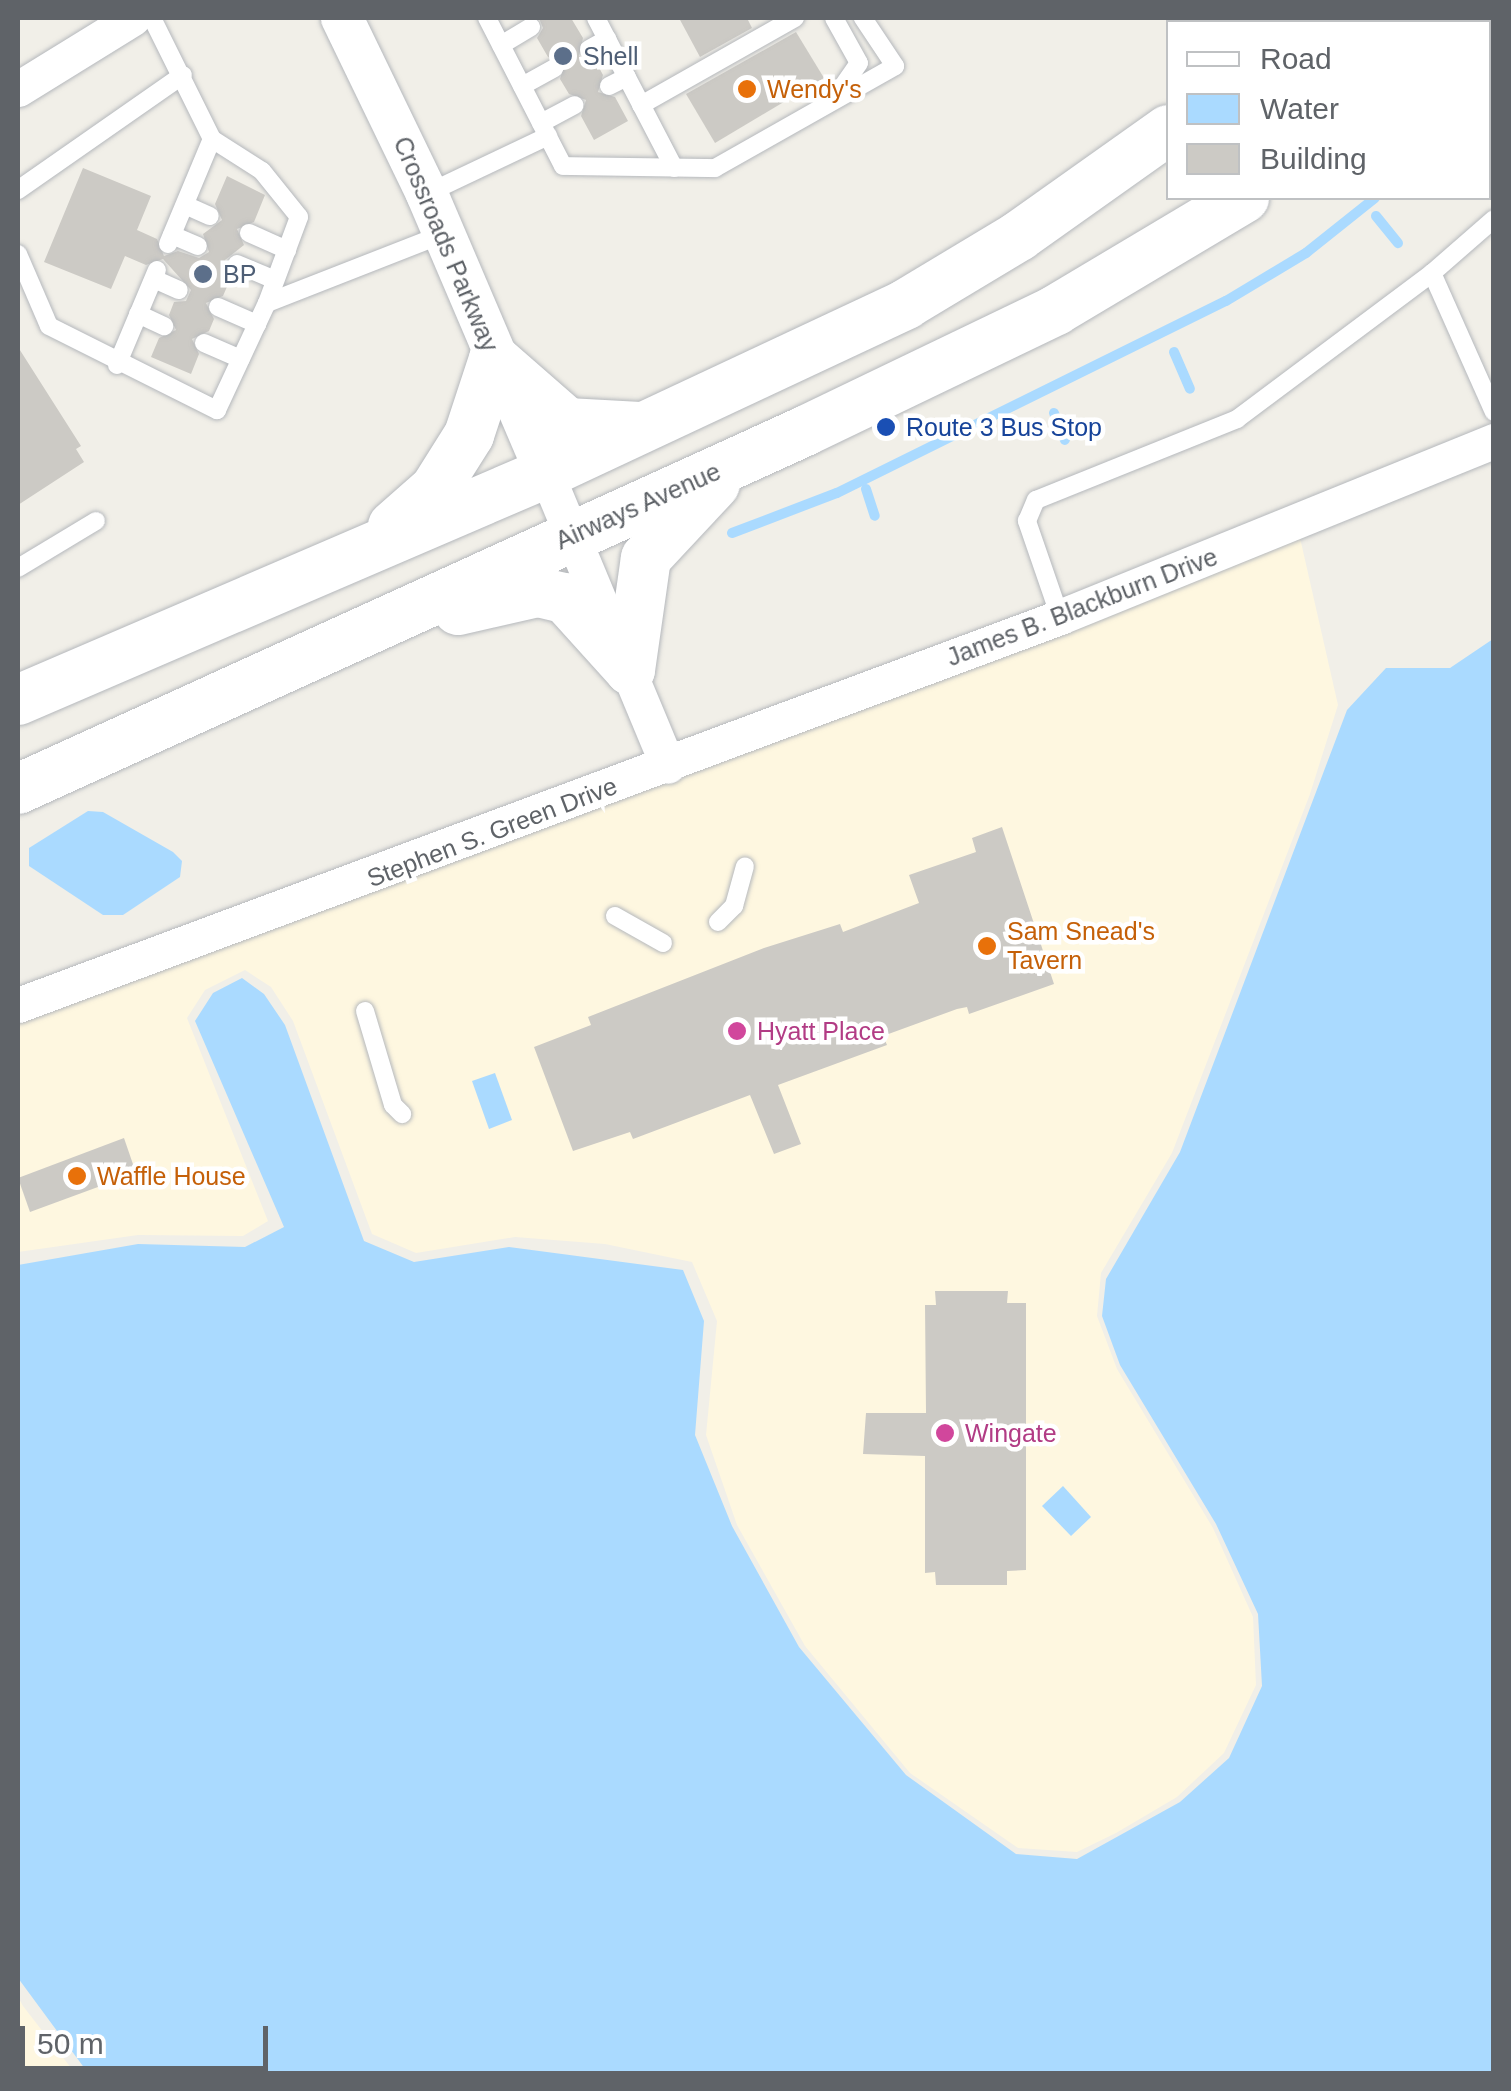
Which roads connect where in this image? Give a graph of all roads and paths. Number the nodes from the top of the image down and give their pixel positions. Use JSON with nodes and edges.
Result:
{"nodes":[{"id":1,"x":133,"y":18,"type":"edge"},
{"id":2,"x":152,"y":18,"type":"edge"},
{"id":3,"x":342,"y":18,"type":"edge"},
{"id":4,"x":488,"y":18,"type":"edge"},
{"id":5,"x":596,"y":18,"type":"edge"},
{"id":6,"x":796,"y":18,"type":"edge"},
{"id":7,"x":834,"y":18,"type":"edge"},
{"id":8,"x":863,"y":18,"type":"edge"},
{"id":9,"x":531,"y":27,"type":"dead end"},
{"id":10,"x":607,"y":39,"type":"junction"},
{"id":11,"x":501,"y":44,"type":"junction"},
{"id":12,"x":589,"y":50,"type":"dead end"},
{"id":13,"x":554,"y":68,"type":"dead end"},
{"id":14,"x":182,"y":75,"type":"junction"},
{"id":15,"x":627,"y":77,"type":"junction"},
{"id":16,"x":522,"y":86,"type":"junction"},
{"id":17,"x":609,"y":86,"type":"dead end"},
{"id":18,"x":18,"y":89,"type":"edge"},
{"id":19,"x":829,"y":103,"type":"junction"},
{"id":20,"x":575,"y":105,"type":"dead end"},
{"id":21,"x":641,"y":105,"type":"junction"},
{"id":22,"x":545,"y":130,"type":"junction"},
{"id":23,"x":1166,"y":131,"type":"edge"},
{"id":24,"x":212,"y":139,"type":"junction"},
{"id":25,"x":674,"y":168,"type":"junction"},
{"id":26,"x":18,"y":190,"type":"edge"},
{"id":27,"x":427,"y":194,"type":"junction"},
{"id":28,"x":1241,"y":200,"type":"edge"},
{"id":29,"x":185,"y":205,"type":"junction"},
{"id":30,"x":210,"y":216,"type":"dead end"},
{"id":31,"x":1494,"y":219,"type":"edge"},
{"id":32,"x":249,"y":233,"type":"dead end"},
{"id":33,"x":444,"y":234,"type":"junction"},
{"id":34,"x":198,"y":246,"type":"dead end"},
{"id":35,"x":287,"y":250,"type":"junction"},
{"id":36,"x":18,"y":254,"type":"edge"},
{"id":37,"x":237,"y":264,"type":"dead end"},
{"id":38,"x":1432,"y":274,"type":"junction"},
{"id":39,"x":276,"y":280,"type":"junction"},
{"id":40,"x":179,"y":290,"type":"dead end"},
{"id":41,"x":266,"y":302,"type":"junction"},
{"id":42,"x":218,"y":307,"type":"dead end"},
{"id":43,"x":138,"y":314,"type":"junction"},
{"id":44,"x":257,"y":324,"type":"junction"},
{"id":45,"x":164,"y":326,"type":"dead end"},
{"id":46,"x":204,"y":343,"type":"dead end"},
{"id":47,"x":494,"y":359,"type":"junction"},
{"id":48,"x":242,"y":360,"type":"junction"},
{"id":49,"x":117,"y":365,"type":"junction"},
{"id":50,"x":1494,"y":412,"type":"edge"},
{"id":51,"x":645,"y":427,"type":"junction"},
{"id":52,"x":1494,"y":441,"type":"edge"},
{"id":53,"x":737,"y":462,"type":"junction"},
{"id":54,"x":546,"y":474,"type":"junction"},
{"id":55,"x":96,"y":521,"type":"dead end"},
{"id":56,"x":576,"y":535,"type":"junction"},
{"id":57,"x":370,"y":546,"type":"junction"},
{"id":58,"x":18,"y":568,"type":"edge"},
{"id":59,"x":1060,"y":617,"type":"junction"},
{"id":60,"x":351,"y":634,"type":"junction"},
{"id":61,"x":630,"y":670,"type":"junction"},
{"id":62,"x":18,"y":700,"type":"edge"},
{"id":63,"x":668,"y":766,"type":"junction"},
{"id":64,"x":18,"y":789,"type":"edge"},
{"id":65,"x":745,"y":866,"type":"dead end"},
{"id":66,"x":615,"y":916,"type":"dead end"},
{"id":67,"x":718,"y":922,"type":"dead end"},
{"id":68,"x":663,"y":943,"type":"dead end"},
{"id":69,"x":18,"y":1005,"type":"edge"},
{"id":70,"x":365,"y":1011,"type":"dead end"},
{"id":71,"x":402,"y":1114,"type":"dead end"}],
"edges":[{"from":1,"to":18,"type":"street"},
{"from":2,"to":14,"type":"lane"},
{"from":3,"to":27,"type":"street","name":"Crossroads Parkway"},
{"from":4,"to":11,"type":"lane"},
{"from":5,"to":10,"type":"lane"},
{"from":6,"to":21,"type":"lane"},
{"from":7,"to":19,"type":"lane"},
{"from":8,"to":19,"type":"lane"},
{"from":9,"to":11,"type":"lane"},
{"from":10,"to":12,"type":"lane"},
{"from":10,"to":15,"type":"lane"},
{"from":11,"to":16,"type":"lane"},
{"from":13,"to":16,"type":"lane"},
{"from":14,"to":24,"type":"lane"},
{"from":14,"to":26,"type":"lane"},
{"from":15,"to":17,"type":"lane"},
{"from":15,"to":21,"type":"lane"},
{"from":16,"to":22,"type":"lane"},
{"from":19,"to":25,"type":"lane"},
{"from":20,"to":22,"type":"lane"},
{"from":21,"to":25,"type":"lane"},
{"from":22,"to":25,"type":"lane"},
{"from":22,"to":27,"type":"lane"},
{"from":23,"to":51,"type":"main road"},
{"from":24,"to":29,"type":"lane"},
{"from":24,"to":35,"type":"lane"},
{"from":27,"to":33,"type":"street","name":"Crossroads Parkway"},
{"from":28,"to":53,"type":"main road","name":"Airways Avenue"},
{"from":29,"to":30,"type":"lane"},
{"from":29,"to":34,"type":"lane"},
{"from":31,"to":38,"type":"lane"},
{"from":32,"to":35,"type":"lane"},
{"from":33,"to":41,"type":"lane"},
{"from":33,"to":47,"type":"street","name":"Crossroads Parkway"},
{"from":35,"to":39,"type":"lane"},
{"from":36,"to":49,"type":"lane"},
{"from":37,"to":39,"type":"lane"},
{"from":38,"to":50,"type":"lane"},
{"from":38,"to":59,"type":"lane"},
{"from":39,"to":41,"type":"lane"},
{"from":40,"to":43,"type":"lane"},
{"from":41,"to":44,"type":"lane"},
{"from":42,"to":44,"type":"lane"},
{"from":43,"to":45,"type":"lane"},
{"from":43,"to":49,"type":"lane"},
{"from":44,"to":48,"type":"lane"},
{"from":46,"to":48,"type":"lane"},
{"from":47,"to":51,"type":"main road"},
{"from":47,"to":54,"type":"street","name":"Crossroads Parkway"},
{"from":47,"to":57,"type":"main road"},
{"from":48,"to":49,"type":"lane"},
{"from":51,"to":54,"type":"main road"},
{"from":52,"to":59,"type":"street","name":"James B. Blackburn Drive"},
{"from":53,"to":56,"type":"main road","name":"Airways Avenue"},
{"from":53,"to":61,"type":"main road"},
{"from":54,"to":56,"type":"street"},
{"from":54,"to":57,"type":"main road"},
{"from":55,"to":58,"type":"lane"},
{"from":56,"to":60,"type":"main road","name":"Airways Avenue"},
{"from":56,"to":61,"type":"street"},
{"from":57,"to":62,"type":"main road"},
{"from":59,"to":63,"type":"street","name":"James B. Blackburn Drive"},
{"from":60,"to":61,"type":"main road"},
{"from":60,"to":64,"type":"main road","name":"Airways Avenue"},
{"from":61,"to":63,"type":"street"},
{"from":63,"to":69,"type":"street","name":"Stephen S. Green Drive"},
{"from":65,"to":67,"type":"lane"},
{"from":66,"to":68,"type":"lane"},
{"from":70,"to":71,"type":"lane"}]}
